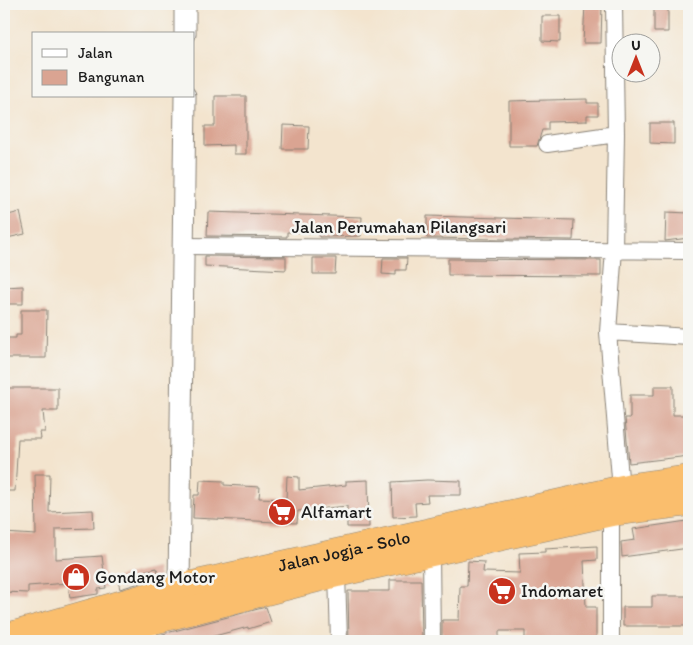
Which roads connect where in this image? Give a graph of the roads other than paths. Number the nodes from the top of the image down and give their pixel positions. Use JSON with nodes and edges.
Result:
{"nodes":[{"id":1,"x":185,"y":4,"type":"edge"},
{"id":2,"x":614,"y":4,"type":"edge"},
{"id":3,"x":185,"y":32,"type":"edge"},
{"id":4,"x":184,"y":98,"type":"edge"},
{"id":5,"x":616,"y":134,"type":"junction"},
{"id":6,"x":546,"y":144,"type":"dead end"},
{"id":7,"x":184,"y":246,"type":"junction"},
{"id":8,"x":614,"y":249,"type":"junction"},
{"id":9,"x":689,"y":251,"type":"edge"},
{"id":10,"x":608,"y":332,"type":"junction"},
{"id":11,"x":689,"y":337,"type":"edge"},
{"id":12,"x":689,"y":479,"type":"edge"},
{"id":13,"x":616,"y":501,"type":"junction"},
{"id":14,"x":689,"y":502,"type":"edge"},
{"id":15,"x":431,"y":552,"type":"junction"},
{"id":16,"x":337,"y":573,"type":"junction"},
{"id":17,"x":179,"y":588,"type":"junction"},
{"id":18,"x":149,"y":631,"type":"edge"},
{"id":19,"x":4,"y":638,"type":"edge"},
{"id":20,"x":85,"y":639,"type":"edge"},
{"id":21,"x":338,"y":641,"type":"edge"},
{"id":22,"x":432,"y":641,"type":"edge"},
{"id":23,"x":611,"y":641,"type":"edge"}],
"edges":[{"from":1,"to":3,"type":"street"},
{"from":2,"to":5,"type":"street"},
{"from":4,"to":7,"type":"street"},
{"from":5,"to":6,"type":"street"},
{"from":5,"to":8,"type":"street"},
{"from":7,"to":8,"type":"street","name":"Jalan Perumahan Pilangsari"},
{"from":7,"to":17,"type":"street"},
{"from":8,"to":9,"type":"street","name":"Jalan Perumahan Pilangsari"},
{"from":8,"to":10,"type":"street"},
{"from":10,"to":11,"type":"street"},
{"from":10,"to":13,"type":"street"},
{"from":12,"to":13,"type":"highway","name":"Jalan Jogja - Solo"},
{"from":13,"to":14,"type":"highway","name":"Jalan Jogja - Solo"},
{"from":13,"to":15,"type":"highway","name":"Jalan Jogja - Solo"},
{"from":13,"to":17,"type":"highway","name":"Jalan Jogja - Solo"},
{"from":13,"to":23,"type":"street"},
{"from":15,"to":16,"type":"highway","name":"Jalan Jogja - Solo"},
{"from":15,"to":22,"type":"street"},
{"from":16,"to":18,"type":"highway","name":"Jalan Jogja - Solo"},
{"from":16,"to":21,"type":"street"},
{"from":17,"to":19,"type":"highway","name":"Jalan Jogja - Solo"},
{"from":18,"to":20,"type":"highway","name":"Jalan Jogja - Solo"}]}
